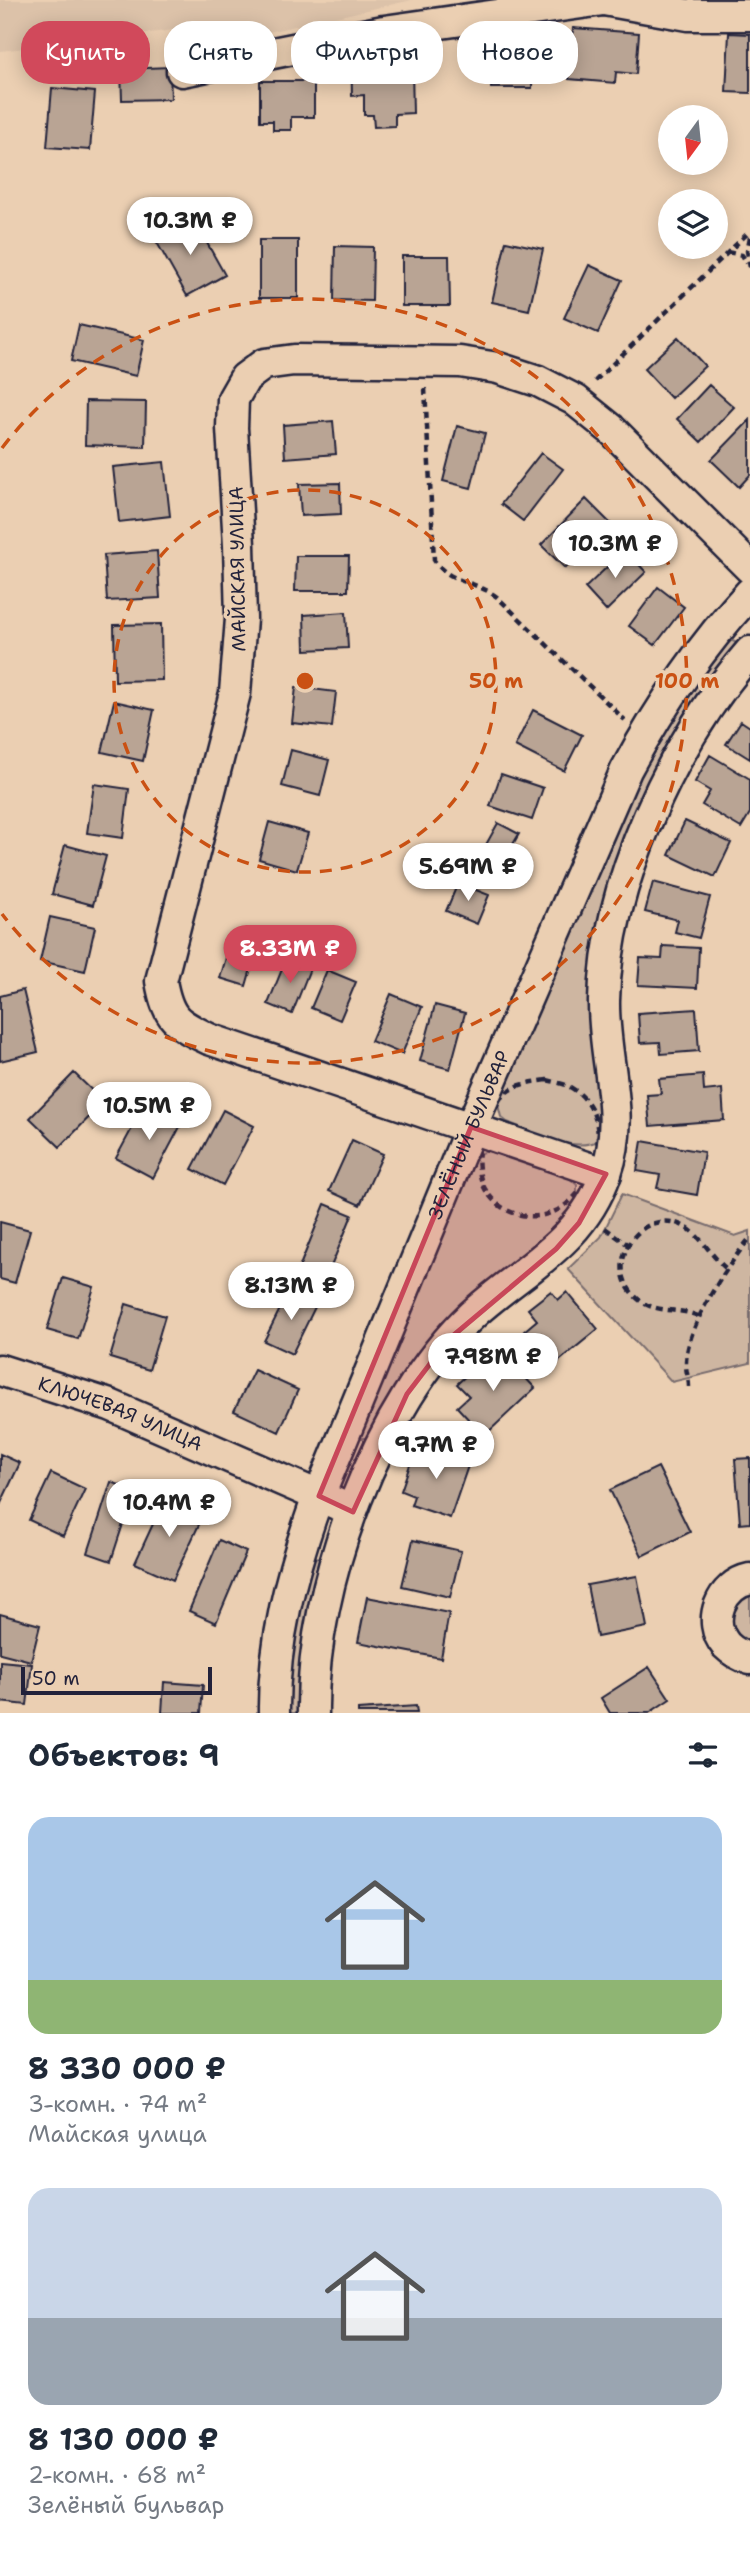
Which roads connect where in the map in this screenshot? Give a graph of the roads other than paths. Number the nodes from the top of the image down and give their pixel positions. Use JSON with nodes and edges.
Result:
{"nodes":[{"id":1,"x":604,"y":0,"type":"edge"},
{"id":2,"x":687,"y":8,"type":"edge"},
{"id":3,"x":750,"y":15,"type":"edge"},
{"id":4,"x":277,"y":52,"type":"edge"},
{"id":5,"x":750,"y":568,"type":"edge"},
{"id":6,"x":750,"y":593,"type":"edge"},
{"id":7,"x":750,"y":652,"type":"edge"},
{"id":8,"x":471,"y":1127,"type":"junction"},
{"id":9,"x":606,"y":1174,"type":"junction"},
{"id":10,"x":0,"y":1370,"type":"edge"},
{"id":11,"x":318,"y":1496,"type":"junction"},
{"id":12,"x":353,"y":1512,"type":"junction"},
{"id":13,"x":750,"y":1579,"type":"edge"},
{"id":14,"x":750,"y":1659,"type":"edge"},
{"id":15,"x":274,"y":1713,"type":"edge"},
{"id":16,"x":313,"y":1713,"type":"edge"}],
"edges":[{"from":1,"to":2,"type":"street"},
{"from":1,"to":4,"type":"street"},
{"from":2,"to":3,"type":"street"},
{"from":5,"to":8,"type":"street","name":"МАЙСКАЯ УЛИЦА"},
{"from":6,"to":8,"type":"street","name":"ЗЕЛЁНЫЙ БУЛЬВАР"},
{"from":7,"to":9,"type":"street"},
{"from":8,"to":9,"type":"street","name":"МАЙСКАЯ УЛИЦА"},
{"from":8,"to":11,"type":"street","name":"ЗЕЛЁНЫЙ БУЛЬВАР"},
{"from":9,"to":12,"type":"street"},
{"from":10,"to":11,"type":"street","name":"КЛЮЧЕВАЯ УЛИЦА"},
{"from":11,"to":12,"type":"street","name":"КЛЮЧЕВАЯ УЛИЦА"},
{"from":11,"to":15,"type":"street","name":"ЗЕЛЁНЫЙ БУЛЬВАР"},
{"from":12,"to":16,"type":"street"},
{"from":13,"to":14,"type":"street"}]}
